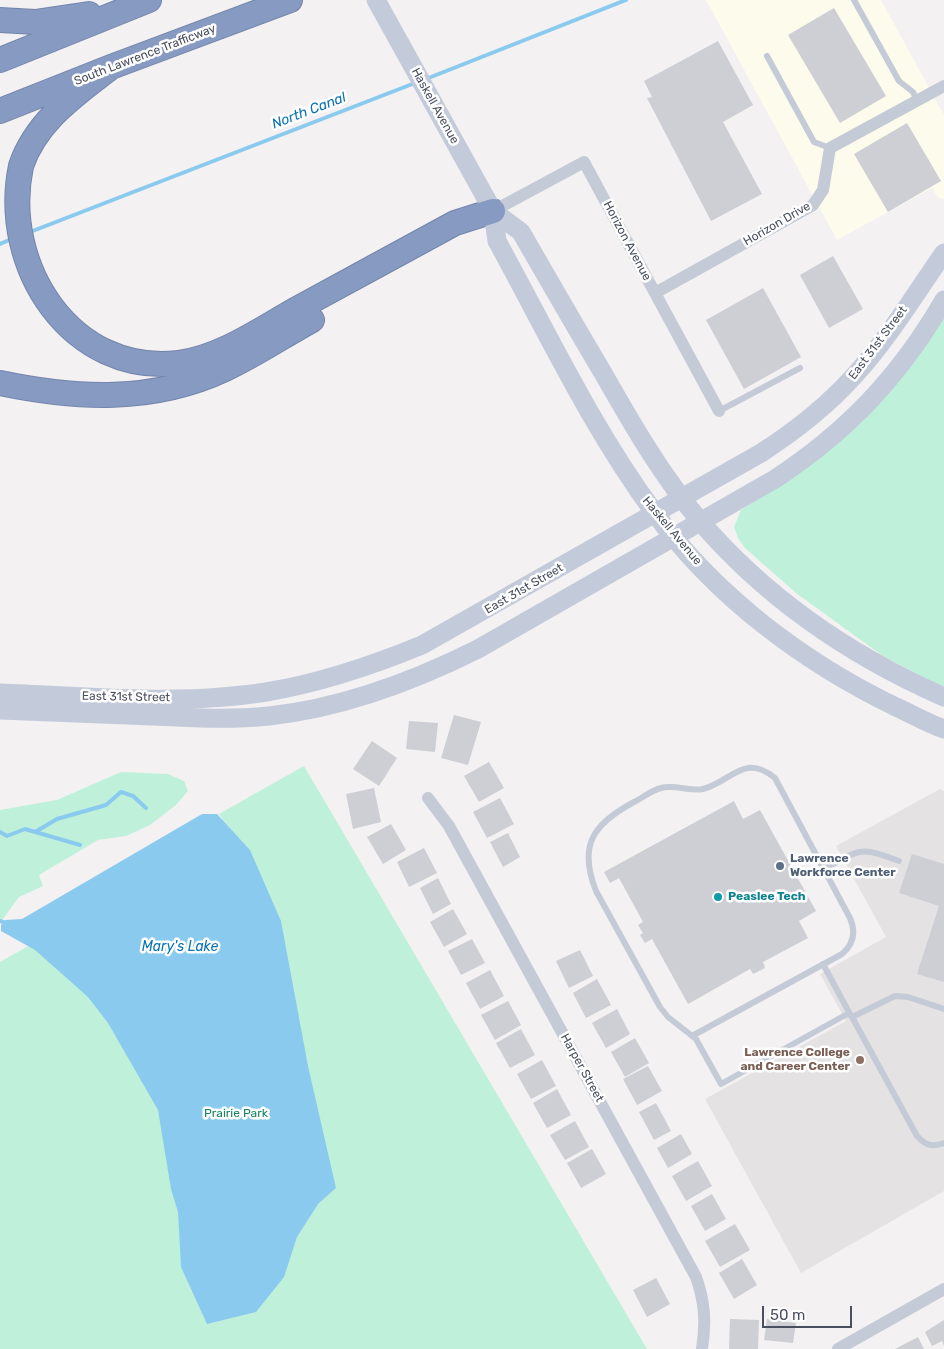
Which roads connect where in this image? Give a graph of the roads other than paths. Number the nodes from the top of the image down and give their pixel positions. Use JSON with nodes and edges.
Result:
{"nodes":[{"id":1,"x":290,"y":0,"type":"edge"},
{"id":2,"x":376,"y":0,"type":"edge"},
{"id":3,"x":854,"y":0,"type":"edge"},
{"id":4,"x":139,"y":4,"type":"edge"},
{"id":5,"x":0,"y":20,"type":"edge"},
{"id":6,"x":767,"y":56,"type":"dead end"},
{"id":7,"x":0,"y":60,"type":"edge"},
{"id":8,"x":111,"y":67,"type":"junction"},
{"id":9,"x":944,"y":86,"type":"edge"},
{"id":10,"x":917,"y":101,"type":"junction"},
{"id":11,"x":0,"y":111,"type":"edge"},
{"id":12,"x":830,"y":148,"type":"junction"},
{"id":13,"x":493,"y":211,"type":"junction"},
{"id":14,"x":944,"y":253,"type":"edge"},
{"id":15,"x":655,"y":293,"type":"junction"},
{"id":16,"x":944,"y":300,"type":"edge"},
{"id":17,"x":800,"y":368,"type":"dead end"},
{"id":18,"x":0,"y":383,"type":"edge"},
{"id":19,"x":719,"y":412,"type":"joint"},
{"id":20,"x":682,"y":499,"type":"junction"},
{"id":21,"x":655,"y":514,"type":"junction"},
{"id":22,"x":701,"y":522,"type":"junction"},
{"id":23,"x":674,"y":537,"type":"junction"},
{"id":24,"x":0,"y":693,"type":"edge"},
{"id":25,"x":944,"y":697,"type":"edge"},
{"id":26,"x":0,"y":710,"type":"edge"},
{"id":27,"x":944,"y":729,"type":"edge"},
{"id":28,"x":428,"y":798,"type":"dead end"},
{"id":29,"x":900,"y":861,"type":"dead end"},
{"id":30,"x":824,"y":869,"type":"junction"},
{"id":31,"x":823,"y":964,"type":"junction"},
{"id":32,"x":944,"y":1009,"type":"edge"},
{"id":33,"x":850,"y":1015,"type":"junction"},
{"id":34,"x":692,"y":1036,"type":"junction"},
{"id":35,"x":944,"y":1142,"type":"edge"},
{"id":36,"x":944,"y":1288,"type":"edge"},
{"id":37,"x":840,"y":1348,"type":"edge"},
{"id":38,"x":702,"y":1349,"type":"edge"}],
"edges":[{"from":1,"to":8,"type":"highway","name":"South Lawrence Trafficway"},
{"from":2,"to":13,"type":"main road","name":"Haskell Avenue"},
{"from":3,"to":10,"type":"lane"},
{"from":4,"to":5,"type":"highway"},
{"from":4,"to":7,"type":"highway"},
{"from":6,"to":12,"type":"lane"},
{"from":8,"to":11,"type":"highway","name":"South Lawrence Trafficway"},
{"from":8,"to":13,"type":"highway"},
{"from":9,"to":10,"type":"street"},
{"from":10,"to":12,"type":"street"},
{"from":12,"to":15,"type":"street","name":"Horizon Drive"},
{"from":13,"to":15,"type":"street","name":"Horizon Avenue"},
{"from":13,"to":18,"type":"highway"},
{"from":13,"to":20,"type":"main road","name":"Haskell Avenue"},
{"from":13,"to":21,"type":"main road","name":"Haskell Avenue"},
{"from":14,"to":20,"type":"main road","name":"East 31st Street"},
{"from":15,"to":19,"type":"street","name":"Horizon Avenue"},
{"from":16,"to":22,"type":"main road","name":"East 31st Street"},
{"from":17,"to":19,"type":"lane"},
{"from":20,"to":21,"type":"main road","name":"East 31st Street"},
{"from":20,"to":22,"type":"main road","name":"Haskell Avenue"},
{"from":21,"to":23,"type":"main road","name":"Haskell Avenue"},
{"from":21,"to":24,"type":"main road","name":"East 31st Street"},
{"from":22,"to":23,"type":"main road","name":"East 31st Street"},
{"from":22,"to":25,"type":"main road","name":"Haskell Avenue"},
{"from":23,"to":26,"type":"main road","name":"East 31st Street"},
{"from":23,"to":27,"type":"main road","name":"Haskell Avenue"},
{"from":28,"to":38,"type":"street","name":"Harper Street"},
{"from":29,"to":30,"type":"lane"},
{"from":30,"to":31,"type":"lane"},
{"from":30,"to":34,"type":"lane"},
{"from":31,"to":33,"type":"lane"},
{"from":31,"to":34,"type":"lane"},
{"from":32,"to":33,"type":"lane"},
{"from":33,"to":34,"type":"lane"},
{"from":33,"to":35,"type":"lane"},
{"from":36,"to":37,"type":"street"}]}
